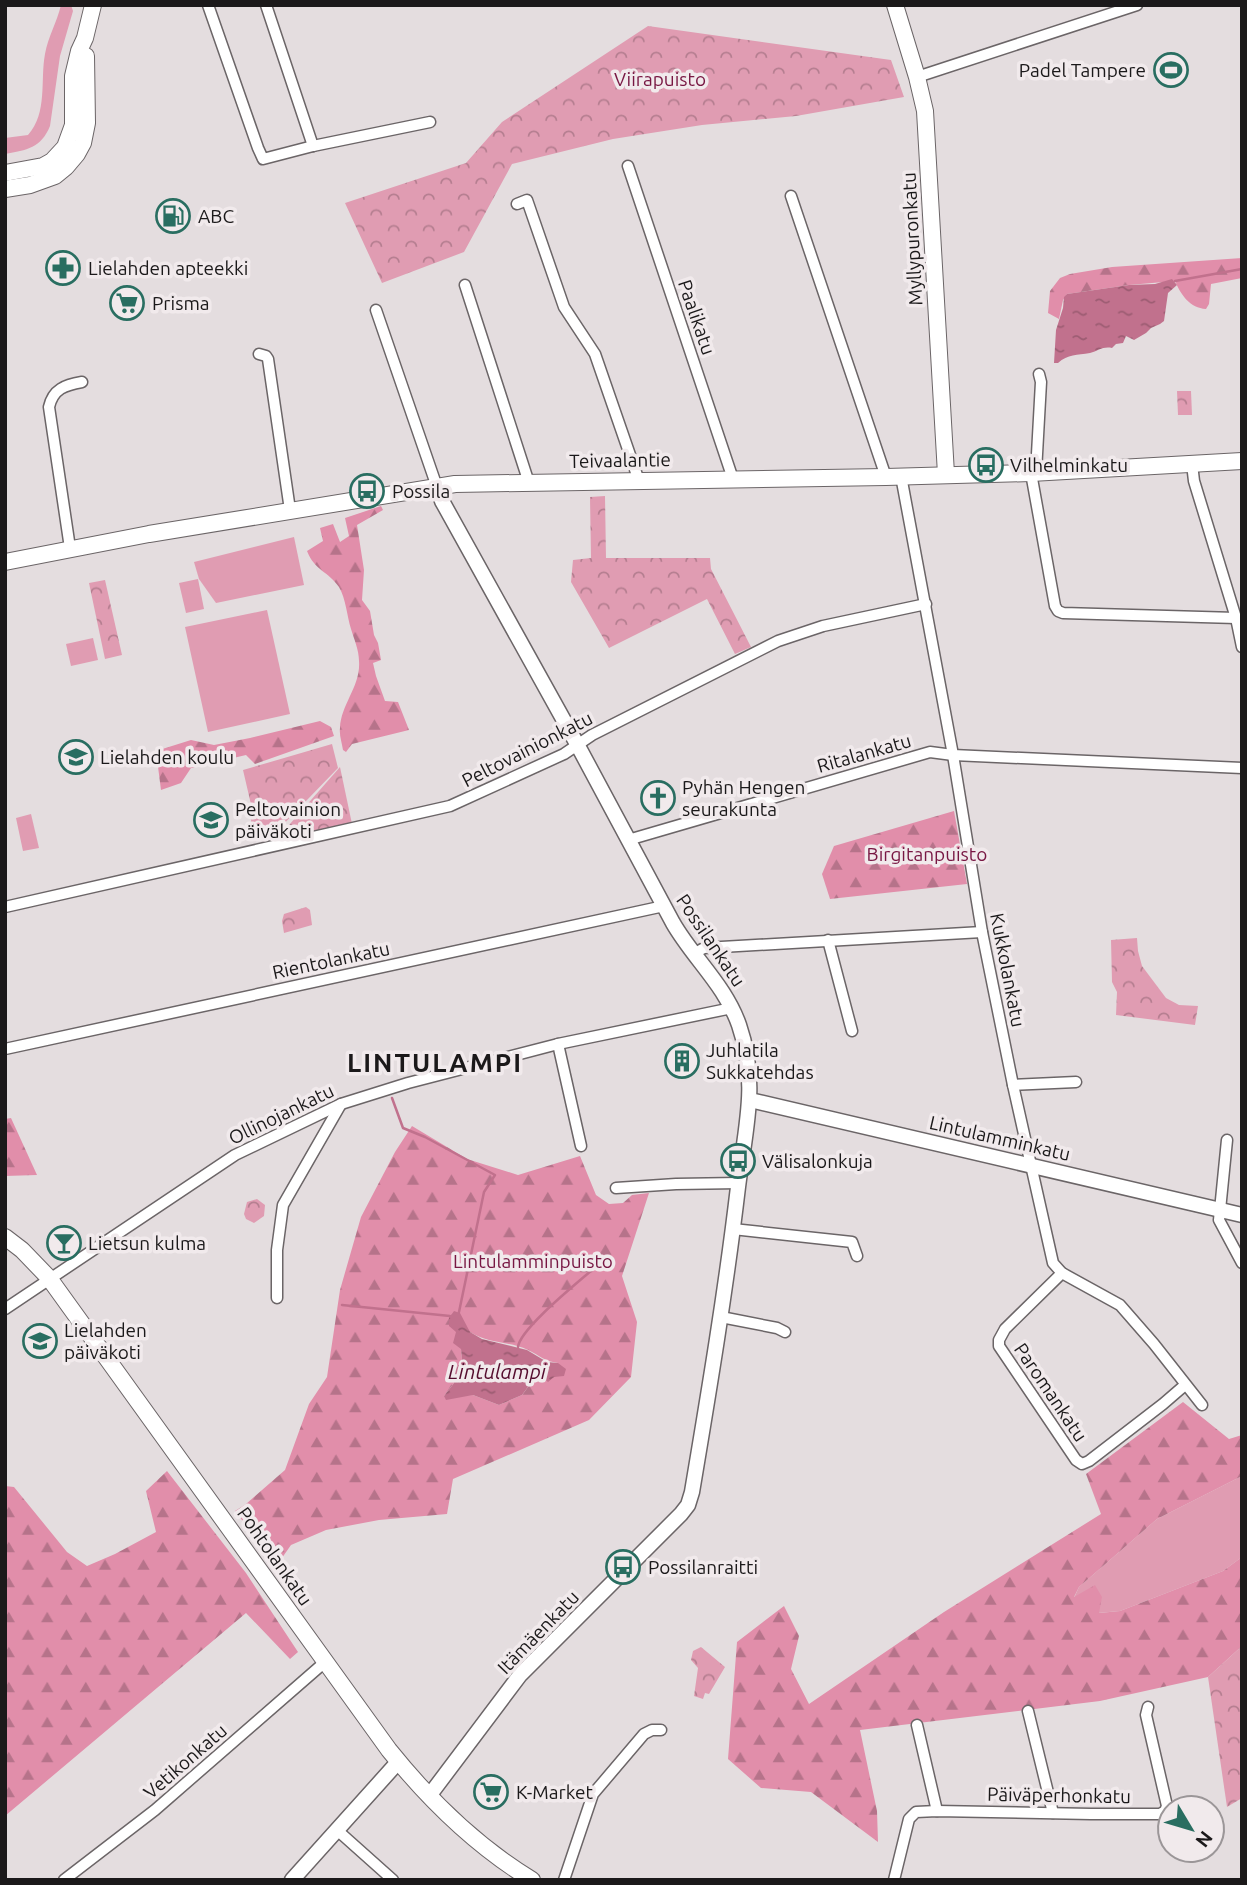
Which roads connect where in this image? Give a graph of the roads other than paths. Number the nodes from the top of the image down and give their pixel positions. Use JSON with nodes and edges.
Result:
{"nodes":[{"id":1,"x":93,"y":5,"type":"edge"},
{"id":2,"x":208,"y":5,"type":"edge"},
{"id":3,"x":266,"y":5,"type":"edge"},
{"id":4,"x":895,"y":5,"type":"edge"},
{"id":5,"x":1137,"y":5,"type":"edge"},
{"id":6,"x":85,"y":38,"type":"junction"},
{"id":7,"x":917,"y":77,"type":"junction"},
{"id":8,"x":430,"y":122,"type":"dead end"},
{"id":9,"x":313,"y":146,"type":"junction"},
{"id":10,"x":628,"y":166,"type":"dead end"},
{"id":11,"x":5,"y":173,"type":"edge"},
{"id":12,"x":5,"y":189,"type":"edge"},
{"id":13,"x":791,"y":196,"type":"dead end"},
{"id":14,"x":517,"y":204,"type":"dead end"},
{"id":15,"x":465,"y":285,"type":"dead end"},
{"id":16,"x":376,"y":310,"type":"dead end"},
{"id":17,"x":259,"y":354,"type":"dead end"},
{"id":18,"x":1039,"y":374,"type":"dead end"},
{"id":19,"x":82,"y":382,"type":"dead end"},
{"id":20,"x":1242,"y":461,"type":"edge"},
{"id":21,"x":1192,"y":464,"type":"junction"},
{"id":22,"x":1034,"y":473,"type":"junction"},
{"id":23,"x":946,"y":474,"type":"junction"},
{"id":24,"x":893,"y":477,"type":"junction"},
{"id":25,"x":733,"y":479,"type":"junction"},
{"id":26,"x":639,"y":481,"type":"junction"},
{"id":27,"x":529,"y":483,"type":"junction"},
{"id":28,"x":437,"y":487,"type":"junction"},
{"id":29,"x":290,"y":510,"type":"junction"},
{"id":30,"x":70,"y":548,"type":"junction"},
{"id":31,"x":5,"y":562,"type":"edge"},
{"id":32,"x":926,"y":604,"type":"junction"},
{"id":33,"x":1236,"y":618,"type":"junction"},
{"id":34,"x":1242,"y":647,"type":"edge"},
{"id":35,"x":577,"y":744,"type":"junction"},
{"id":36,"x":953,"y":755,"type":"junction"},
{"id":37,"x":1242,"y":768,"type":"edge"},
{"id":38,"x":628,"y":840,"type":"junction"},
{"id":39,"x":664,"y":906,"type":"junction"},
{"id":40,"x":5,"y":907,"type":"edge"},
{"id":41,"x":982,"y":932,"type":"junction"},
{"id":42,"x":828,"y":940,"type":"junction"},
{"id":43,"x":695,"y":953,"type":"junction"},
{"id":44,"x":732,"y":1008,"type":"junction"},
{"id":45,"x":852,"y":1031,"type":"dead end"},
{"id":46,"x":558,"y":1044,"type":"junction"},
{"id":47,"x":5,"y":1049,"type":"edge"},
{"id":48,"x":1076,"y":1082,"type":"dead end"},
{"id":49,"x":1013,"y":1085,"type":"junction"},
{"id":50,"x":750,"y":1100,"type":"junction"},
{"id":51,"x":341,"y":1104,"type":"junction"},
{"id":52,"x":1227,"y":1140,"type":"dead end"},
{"id":53,"x":581,"y":1146,"type":"dead end"},
{"id":54,"x":1031,"y":1165,"type":"junction"},
{"id":55,"x":739,"y":1183,"type":"junction"},
{"id":56,"x":616,"y":1188,"type":"dead end"},
{"id":57,"x":1219,"y":1210,"type":"junction"},
{"id":58,"x":1242,"y":1215,"type":"edge"},
{"id":59,"x":733,"y":1229,"type":"junction"},
{"id":60,"x":5,"y":1237,"type":"edge"},
{"id":61,"x":857,"y":1256,"type":"dead end"},
{"id":62,"x":1242,"y":1263,"type":"edge"},
{"id":63,"x":1062,"y":1273,"type":"junction"},
{"id":64,"x":49,"y":1278,"type":"junction"},
{"id":65,"x":277,"y":1298,"type":"dead end"},
{"id":66,"x":5,"y":1309,"type":"edge"},
{"id":67,"x":721,"y":1317,"type":"junction"},
{"id":68,"x":785,"y":1332,"type":"dead end"},
{"id":69,"x":1185,"y":1385,"type":"junction"},
{"id":70,"x":1202,"y":1405,"type":"dead end"},
{"id":71,"x":688,"y":1505,"type":"joint"},
{"id":72,"x":325,"y":1662,"type":"junction"},
{"id":73,"x":1148,"y":1707,"type":"dead end"},
{"id":74,"x":1027,"y":1711,"type":"dead end"},
{"id":75,"x":917,"y":1725,"type":"dead end"},
{"id":76,"x":662,"y":1730,"type":"dead end"},
{"id":77,"x":398,"y":1762,"type":"junction"},
{"id":78,"x":429,"y":1796,"type":"junction"},
{"id":79,"x":937,"y":1811,"type":"junction"},
{"id":80,"x":1053,"y":1812,"type":"junction"},
{"id":81,"x":337,"y":1830,"type":"junction"},
{"id":82,"x":64,"y":1880,"type":"edge"},
{"id":83,"x":292,"y":1880,"type":"edge"},
{"id":84,"x":393,"y":1880,"type":"edge"},
{"id":85,"x":532,"y":1880,"type":"edge"},
{"id":86,"x":564,"y":1880,"type":"edge"},
{"id":87,"x":894,"y":1880,"type":"edge"}],
"edges":[{"from":1,"to":6,"type":"main road"},
{"from":2,"to":9,"type":"street"},
{"from":3,"to":9,"type":"street"},
{"from":4,"to":7,"type":"main road","name":"Myllypuronkatu"},
{"from":5,"to":7,"type":"street"},
{"from":6,"to":11,"type":"main road"},
{"from":6,"to":12,"type":"main road"},
{"from":7,"to":23,"type":"main road","name":"Myllypuronkatu"},
{"from":8,"to":9,"type":"street"},
{"from":10,"to":25,"type":"street","name":"Paalikatu"},
{"from":13,"to":24,"type":"street","name":"Kukkolankatu"},
{"from":14,"to":26,"type":"street"},
{"from":15,"to":27,"type":"street"},
{"from":16,"to":28,"type":"street"},
{"from":17,"to":29,"type":"street"},
{"from":18,"to":22,"type":"street"},
{"from":19,"to":30,"type":"street"},
{"from":20,"to":21,"type":"main road","name":"Teivaalantie"},
{"from":21,"to":22,"type":"main road","name":"Teivaalantie"},
{"from":21,"to":33,"type":"street"},
{"from":22,"to":23,"type":"main road","name":"Teivaalantie"},
{"from":22,"to":33,"type":"street"},
{"from":23,"to":24,"type":"main road","name":"Teivaalantie"},
{"from":24,"to":25,"type":"main road","name":"Teivaalantie"},
{"from":24,"to":32,"type":"street","name":"Kukkolankatu"},
{"from":25,"to":26,"type":"main road","name":"Teivaalantie"},
{"from":26,"to":27,"type":"main road","name":"Teivaalantie"},
{"from":27,"to":28,"type":"main road","name":"Teivaalantie"},
{"from":28,"to":29,"type":"main road","name":"Teivaalantie"},
{"from":28,"to":35,"type":"street","name":"Possilankatu"},
{"from":29,"to":30,"type":"main road","name":"Teivaalantie"},
{"from":30,"to":31,"type":"main road","name":"Teivaalantie"},
{"from":32,"to":35,"type":"street","name":"Peltovainionkatu"},
{"from":32,"to":36,"type":"street","name":"Kukkolankatu"},
{"from":33,"to":34,"type":"street"},
{"from":35,"to":38,"type":"street","name":"Possilankatu"},
{"from":35,"to":40,"type":"street","name":"Peltovainionkatu"},
{"from":36,"to":37,"type":"street","name":"Ritalankatu"},
{"from":36,"to":38,"type":"street","name":"Ritalankatu"},
{"from":36,"to":41,"type":"street","name":"Kukkolankatu"},
{"from":38,"to":39,"type":"street","name":"Possilankatu"},
{"from":39,"to":43,"type":"street","name":"Possilankatu"},
{"from":39,"to":47,"type":"street","name":"Rientolankatu"},
{"from":41,"to":42,"type":"street"},
{"from":41,"to":49,"type":"street","name":"Kukkolankatu"},
{"from":42,"to":43,"type":"street"},
{"from":42,"to":45,"type":"street"},
{"from":43,"to":44,"type":"street","name":"Possilankatu"},
{"from":44,"to":46,"type":"street","name":"Ollinojankatu"},
{"from":44,"to":50,"type":"street","name":"Possilankatu"},
{"from":46,"to":51,"type":"street","name":"Ollinojankatu"},
{"from":46,"to":53,"type":"street"},
{"from":48,"to":49,"type":"street"},
{"from":49,"to":54,"type":"street","name":"Kukkolankatu"},
{"from":50,"to":54,"type":"street","name":"Lintulamminkatu"},
{"from":50,"to":55,"type":"street","name":"Possilankatu"},
{"from":51,"to":64,"type":"street","name":"Ollinojankatu"},
{"from":51,"to":65,"type":"street"},
{"from":52,"to":57,"type":"street"},
{"from":54,"to":57,"type":"street","name":"Lintulamminkatu"},
{"from":54,"to":63,"type":"street","name":"Kukkolankatu"},
{"from":55,"to":56,"type":"street"},
{"from":55,"to":59,"type":"street","name":"Possilankatu"},
{"from":57,"to":58,"type":"street","name":"Lintulamminkatu"},
{"from":57,"to":62,"type":"street"},
{"from":59,"to":61,"type":"street"},
{"from":59,"to":67,"type":"street","name":"Possilankatu"},
{"from":60,"to":64,"type":"main road","name":"Pohtolankatu"},
{"from":63,"to":69,"type":"street"},
{"from":63,"to":69,"type":"street","name":"Paromankatu"},
{"from":64,"to":66,"type":"street","name":"Ollinojankatu"},
{"from":64,"to":72,"type":"main road","name":"Pohtolankatu"},
{"from":67,"to":68,"type":"street"},
{"from":67,"to":71,"type":"street","name":"Possilankatu"},
{"from":69,"to":70,"type":"street"},
{"from":71,"to":78,"type":"street","name":"Itämäenkatu"},
{"from":72,"to":77,"type":"main road","name":"Pohtolankatu"},
{"from":72,"to":82,"type":"street","name":"Vetikonkatu"},
{"from":73,"to":80,"type":"street","name":"Päiväperhonkatu"},
{"from":74,"to":80,"type":"street"},
{"from":75,"to":79,"type":"street"},
{"from":76,"to":86,"type":"street"},
{"from":77,"to":78,"type":"main road","name":"Pohtolankatu"},
{"from":77,"to":81,"type":"street"},
{"from":78,"to":85,"type":"main road","name":"Pohtolankatu"},
{"from":79,"to":80,"type":"street","name":"Päiväperhonkatu"},
{"from":79,"to":87,"type":"street","name":"Päiväperhonkatu"},
{"from":81,"to":83,"type":"street"},
{"from":81,"to":84,"type":"street"}]}
